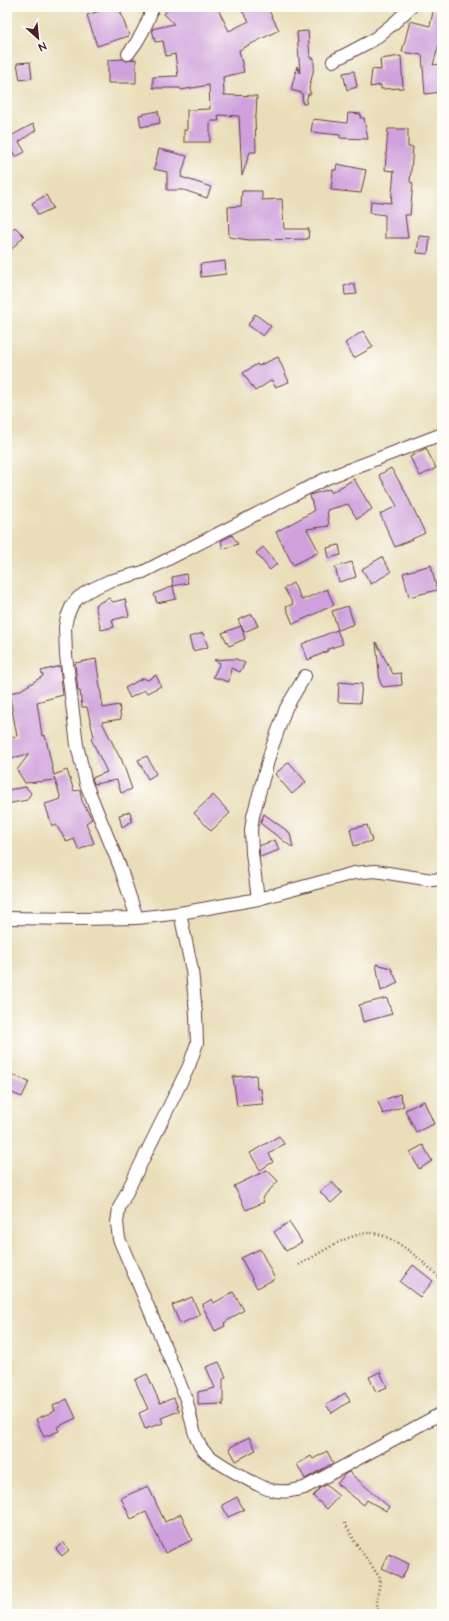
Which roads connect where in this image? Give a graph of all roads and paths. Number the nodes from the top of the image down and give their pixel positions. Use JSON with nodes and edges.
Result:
{"nodes":[{"id":1,"x":153,"y":7,"type":"edge"},
{"id":2,"x":411,"y":7,"type":"edge"},
{"id":3,"x":128,"y":54,"type":"dead end"},
{"id":4,"x":333,"y":61,"type":"dead end"},
{"id":5,"x":442,"y":434,"type":"edge"},
{"id":6,"x":305,"y":676,"type":"dead end"},
{"id":7,"x":442,"y":879,"type":"edge"},
{"id":8,"x":258,"y":899,"type":"junction"},
{"id":9,"x":180,"y":913,"type":"junction"},
{"id":10,"x":7,"y":918,"type":"edge"},
{"id":11,"x":138,"y":918,"type":"junction"},
{"id":12,"x":298,"y":1265,"type":"dead end"},
{"id":13,"x":442,"y":1280,"type":"edge"},
{"id":14,"x":442,"y":1413,"type":"edge"},
{"id":15,"x":345,"y":1523,"type":"dead end"},
{"id":16,"x":442,"y":1612,"type":"edge"},
{"id":17,"x":379,"y":1614,"type":"edge"},
{"id":18,"x":421,"y":1614,"type":"edge"}],
"edges":[{"from":1,"to":3,"type":"street"},
{"from":2,"to":4,"type":"street"},
{"from":5,"to":11,"type":"street"},
{"from":6,"to":8,"type":"street"},
{"from":7,"to":8,"type":"street"},
{"from":8,"to":9,"type":"street"},
{"from":9,"to":11,"type":"street"},
{"from":9,"to":14,"type":"street"},
{"from":10,"to":11,"type":"street"},
{"from":12,"to":13,"type":"path"},
{"from":15,"to":17,"type":"path"},
{"from":16,"to":18,"type":"path"}]}
